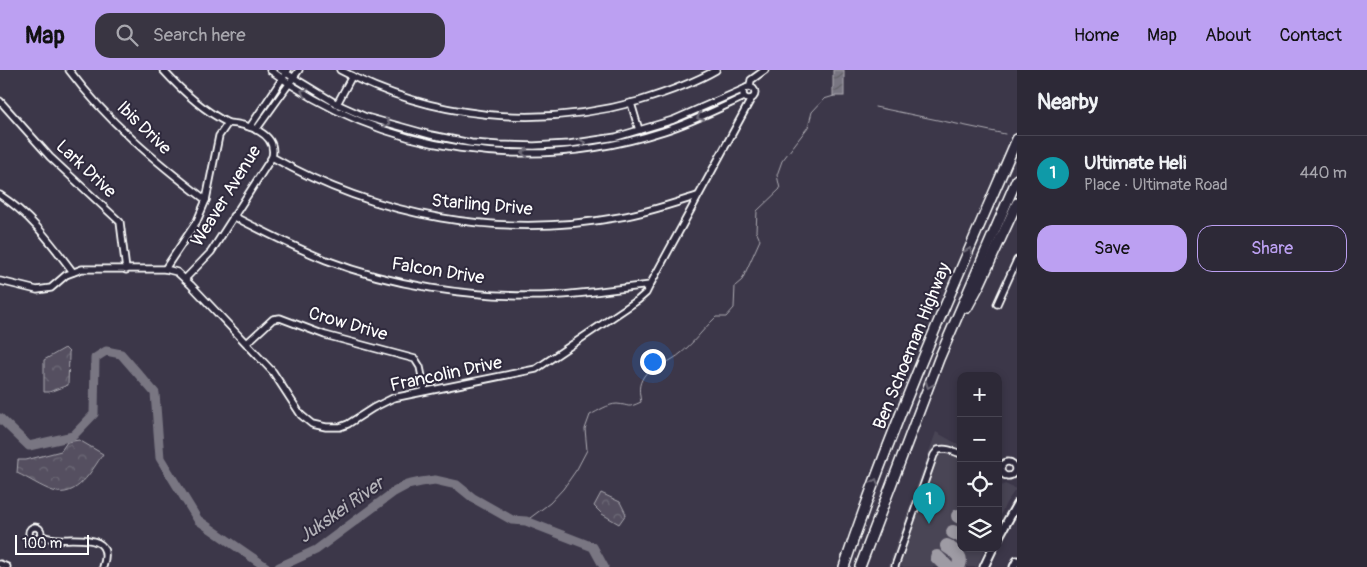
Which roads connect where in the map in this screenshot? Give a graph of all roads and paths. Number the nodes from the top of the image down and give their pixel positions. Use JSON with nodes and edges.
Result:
{"nodes":[{"id":1,"x":70,"y":70,"type":"edge"},
{"id":2,"x":163,"y":70,"type":"edge"},
{"id":3,"x":270,"y":70,"type":"edge"},
{"id":4,"x":299,"y":70,"type":"edge"},
{"id":5,"x":340,"y":70,"type":"edge"},
{"id":6,"x":716,"y":70,"type":"edge"},
{"id":7,"x":765,"y":70,"type":"edge"},
{"id":8,"x":284,"y":73,"type":"edge"},
{"id":9,"x":352,"y":76,"type":"junction"},
{"id":10,"x":293,"y":78,"type":"junction"},
{"id":11,"x":289,"y":84,"type":"junction"},
{"id":12,"x":747,"y":88,"type":"junction"},
{"id":13,"x":744,"y":97,"type":"junction"},
{"id":14,"x":751,"y":99,"type":"junction"},
{"id":15,"x":0,"y":101,"type":"edge"},
{"id":16,"x":631,"y":103,"type":"junction"},
{"id":17,"x":337,"y":104,"type":"junction"},
{"id":18,"x":366,"y":117,"type":"junction"},
{"id":19,"x":228,"y":123,"type":"junction"},
{"id":20,"x":363,"y":123,"type":"junction"},
{"id":21,"x":253,"y":128,"type":"junction"},
{"id":22,"x":640,"y":130,"type":"junction"},
{"id":23,"x":624,"y":134,"type":"junction"},
{"id":24,"x":430,"y":135,"type":"junction"},
{"id":25,"x":1017,"y":139,"type":"edge"},
{"id":26,"x":429,"y":142,"type":"junction"},
{"id":27,"x":626,"y":142,"type":"junction"},
{"id":28,"x":498,"y":145,"type":"junction"},
{"id":29,"x":551,"y":145,"type":"junction"},
{"id":30,"x":496,"y":153,"type":"junction"},
{"id":31,"x":551,"y":153,"type":"junction"},
{"id":32,"x":272,"y":157,"type":"junction"},
{"id":33,"x":1017,"y":179,"type":"edge"},
{"id":34,"x":0,"y":195,"type":"edge"},
{"id":35,"x":697,"y":196,"type":"junction"},
{"id":36,"x":206,"y":200,"type":"junction"},
{"id":37,"x":1017,"y":203,"type":"edge"},
{"id":38,"x":233,"y":216,"type":"junction"},
{"id":39,"x":1017,"y":260,"type":"edge"},
{"id":40,"x":165,"y":269,"type":"junction"},
{"id":41,"x":126,"y":270,"type":"junction"},
{"id":42,"x":73,"y":272,"type":"junction"},
{"id":43,"x":185,"y":279,"type":"junction"},
{"id":44,"x":0,"y":281,"type":"edge"},
{"id":45,"x":650,"y":285,"type":"junction"},
{"id":46,"x":997,"y":304,"type":"dead end"},
{"id":47,"x":247,"y":343,"type":"junction"},
{"id":48,"x":939,"y":359,"type":"junction"},
{"id":49,"x":425,"y":391,"type":"junction"},
{"id":50,"x":957,"y":453,"type":"edge"},
{"id":51,"x":1002,"y":467,"type":"edge"},
{"id":52,"x":1016,"y":467,"type":"edge"},
{"id":53,"x":1002,"y":472,"type":"edge"},
{"id":54,"x":1017,"y":504,"type":"edge"},
{"id":55,"x":1002,"y":531,"type":"edge"},
{"id":56,"x":40,"y":536,"type":"dead end"},
{"id":57,"x":991,"y":552,"type":"edge"},
{"id":58,"x":1017,"y":561,"type":"edge"},
{"id":59,"x":0,"y":564,"type":"edge"},
{"id":60,"x":895,"y":566,"type":"edge"},
{"id":61,"x":7,"y":567,"type":"edge"},
{"id":62,"x":102,"y":567,"type":"edge"},
{"id":63,"x":844,"y":567,"type":"edge"},
{"id":64,"x":860,"y":567,"type":"edge"},
{"id":65,"x":984,"y":567,"type":"edge"},
{"id":66,"x":1014,"y":567,"type":"edge"}],
"edges":[{"from":1,"to":36,"type":"street","name":"Ibis Drive"},
{"from":2,"to":19,"type":"street"},
{"from":3,"to":8,"type":"street"},
{"from":4,"to":10,"type":"street","name":"Weaver Avenue"},
{"from":5,"to":9,"type":"street"},
{"from":6,"to":16,"type":"street"},
{"from":7,"to":12,"type":"street"},
{"from":8,"to":10,"type":"street"},
{"from":8,"to":11,"type":"street"},
{"from":8,"to":21,"type":"street","name":"Weaver Avenue"},
{"from":9,"to":16,"type":"street"},
{"from":9,"to":17,"type":"street"},
{"from":10,"to":11,"type":"street","name":"Weaver Avenue"},
{"from":10,"to":17,"type":"street"},
{"from":20,"to":11,"type":"street","one_way":true},
{"from":11,"to":21,"type":"street","name":"Weaver Avenue"},
{"from":12,"to":13,"type":"street"},
{"from":12,"to":14,"type":"street"},
{"from":12,"to":22,"type":"street"},
{"from":13,"to":14,"type":"street"},
{"from":13,"to":27,"type":"street","one_way":true},
{"from":14,"to":35,"type":"street","name":"Francolin Drive"},
{"from":15,"to":41,"type":"street","name":"Lark Drive"},
{"from":16,"to":22,"type":"street"},
{"from":17,"to":18,"type":"street"},
{"from":18,"to":20,"type":"street"},
{"from":18,"to":24,"type":"street","one_way":true},
{"from":19,"to":21,"type":"street","name":"Weaver Avenue"},
{"from":19,"to":36,"type":"street","name":"Weaver Avenue"},
{"from":20,"to":26,"type":"street"},
{"from":21,"to":32,"type":"street","name":"Weaver Avenue"},
{"from":22,"to":23,"type":"street"},
{"from":23,"to":27,"type":"street"},
{"from":29,"to":23,"type":"street","one_way":true},
{"from":24,"to":26,"type":"street"},
{"from":24,"to":28,"type":"street"},
{"from":63,"to":25,"type":"highway","name":"Ben Schoeman Highway","one_way":true},
{"from":26,"to":30,"type":"street"},
{"from":27,"to":31,"type":"street"},
{"from":28,"to":29,"type":"street"},
{"from":28,"to":30,"type":"street"},
{"from":29,"to":31,"type":"street"},
{"from":31,"to":30,"type":"street","one_way":true},
{"from":32,"to":35,"type":"street","name":"Starling Drive"},
{"from":32,"to":38,"type":"street","name":"Weaver Avenue"},
{"from":33,"to":48,"type":"highway","name":"Ben Schoeman Highway"},
{"from":34,"to":42,"type":"street"},
{"from":35,"to":45,"type":"street","name":"Francolin Drive"},
{"from":36,"to":40,"type":"street","name":"Weaver Avenue"},
{"from":37,"to":48,"type":"highway"},
{"from":38,"to":43,"type":"street","name":"Weaver Avenue"},
{"from":38,"to":45,"type":"street","name":"Falcon Drive"},
{"from":39,"to":46,"type":"street"},
{"from":40,"to":41,"type":"street","name":"Francolin Drive"},
{"from":40,"to":43,"type":"street","name":"Francolin Drive"},
{"from":41,"to":42,"type":"street","name":"Francolin Drive"},
{"from":42,"to":44,"type":"street","name":"Francolin Drive"},
{"from":43,"to":47,"type":"street","name":"Francolin Drive"},
{"from":45,"to":49,"type":"street","name":"Francolin Drive"},
{"from":47,"to":49,"type":"street","name":"Crow Drive"},
{"from":47,"to":49,"type":"street","name":"Francolin Drive"},
{"from":48,"to":64,"type":"highway","name":"Ben Schoeman Highway","one_way":true},
{"from":50,"to":60,"type":"street"},
{"from":51,"to":52,"type":"street"},
{"from":52,"to":53,"type":"street"},
{"from":54,"to":55,"type":"main road"},
{"from":56,"to":62,"type":"street"},
{"from":57,"to":65,"type":"main road"},
{"from":58,"to":66,"type":"main road"},
{"from":59,"to":61,"type":"street"}]}
